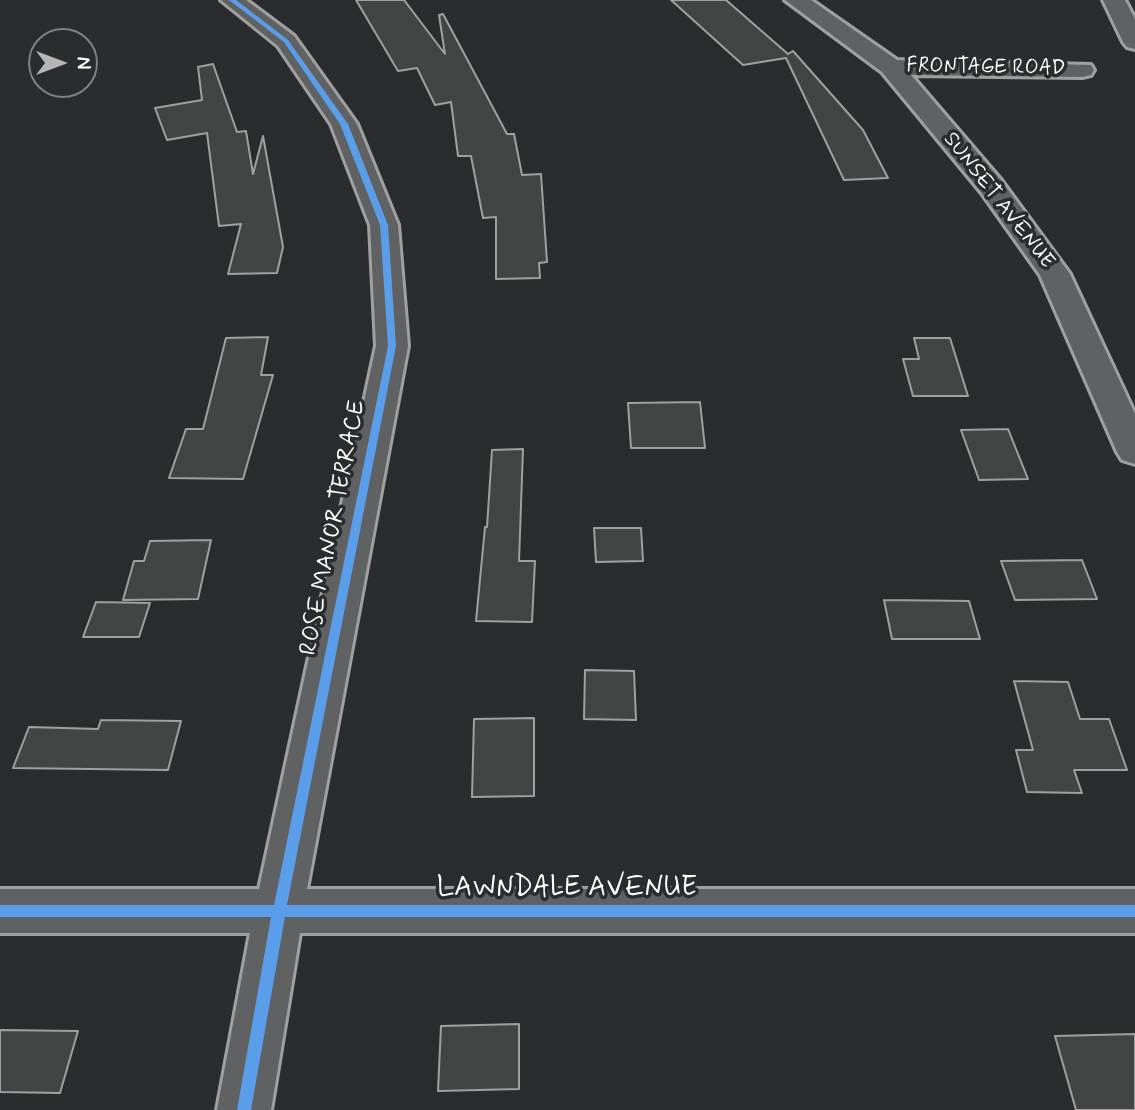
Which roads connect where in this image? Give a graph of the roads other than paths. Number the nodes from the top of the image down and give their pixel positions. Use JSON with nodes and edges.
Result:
{"nodes":[{"id":1,"x":232,"y":0,"type":"edge"},
{"id":2,"x":796,"y":0,"type":"edge"},
{"id":3,"x":1114,"y":0,"type":"edge"},
{"id":4,"x":1135,"y":42,"type":"edge"},
{"id":5,"x":891,"y":67,"type":"junction"},
{"id":6,"x":1082,"y":69,"type":"dead end"},
{"id":7,"x":1135,"y":452,"type":"edge"},
{"id":8,"x":0,"y":911,"type":"edge"},
{"id":9,"x":279,"y":911,"type":"junction"},
{"id":10,"x":1135,"y":911,"type":"edge"},
{"id":11,"x":244,"y":1110,"type":"edge"}],
"edges":[{"from":1,"to":9,"type":"main road","name":"ROSE MANOR TERRACE"},
{"from":2,"to":5,"type":"main road","name":"SUNSET AVENUE"},
{"from":3,"to":4,"type":"main road"},
{"from":5,"to":6,"type":"main road","name":"FRONTAGE ROAD"},
{"from":5,"to":7,"type":"main road","name":"SUNSET AVENUE"},
{"from":8,"to":9,"type":"main road","name":"LAWNDALE AVENUE"},
{"from":9,"to":10,"type":"main road","name":"LAWNDALE AVENUE"},
{"from":9,"to":11,"type":"main road","name":"ROSE MANOR TERRACE"}]}
